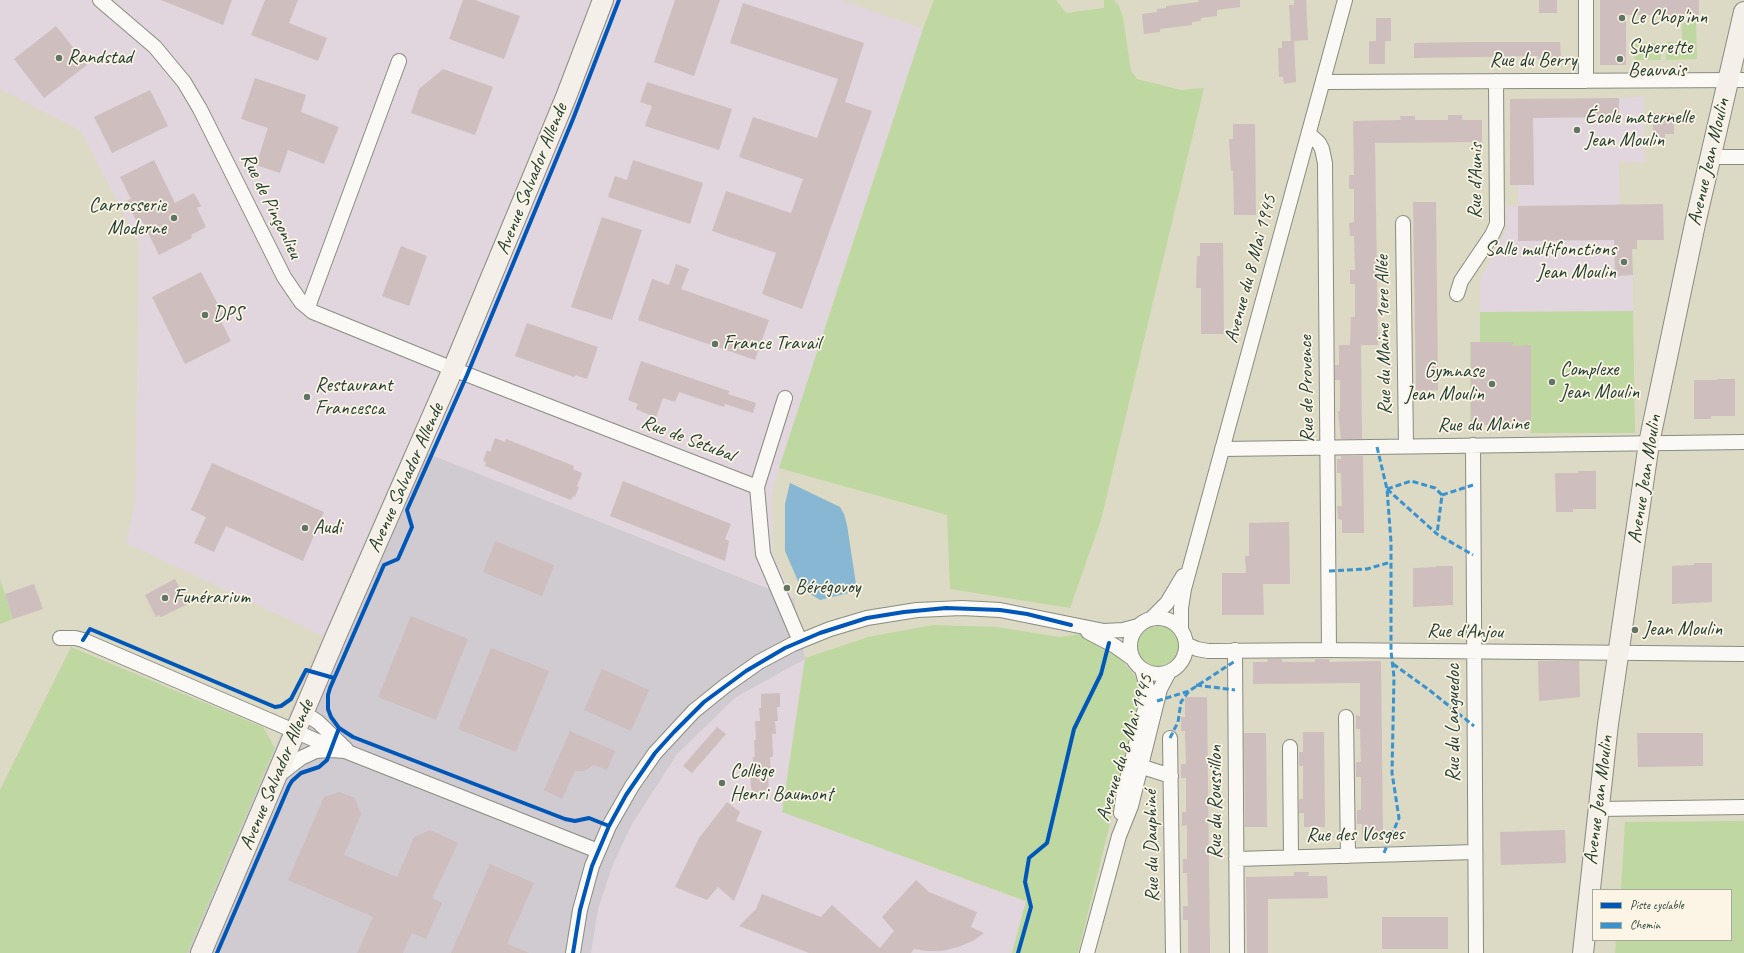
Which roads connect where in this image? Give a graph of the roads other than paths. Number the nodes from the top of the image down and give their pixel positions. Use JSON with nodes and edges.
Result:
{"nodes":[{"id":1,"x":100,"y":0,"type":"edge"},
{"id":2,"x":603,"y":0,"type":"edge"},
{"id":3,"x":1346,"y":0,"type":"edge"},
{"id":4,"x":1586,"y":0,"type":"edge"},
{"id":5,"x":1744,"y":12,"type":"edge"},
{"id":6,"x":399,"y":61,"type":"dead end"},
{"id":7,"x":1736,"y":80,"type":"edge"},
{"id":8,"x":1496,"y":81,"type":"junction"},
{"id":9,"x":1586,"y":81,"type":"junction"},
{"id":10,"x":1323,"y":82,"type":"junction"},
{"id":11,"x":1309,"y":134,"type":"junction"},
{"id":12,"x":1710,"y":157,"type":"junction"},
{"id":13,"x":1744,"y":157,"type":"edge"},
{"id":14,"x":1403,"y":223,"type":"dead end"},
{"id":15,"x":1457,"y":294,"type":"dead end"},
{"id":16,"x":308,"y":307,"type":"junction"},
{"id":17,"x":453,"y":369,"type":"junction"},
{"id":18,"x":785,"y":398,"type":"dead end"},
{"id":19,"x":1744,"y":442,"type":"edge"},
{"id":20,"x":1649,"y":443,"type":"junction"},
{"id":21,"x":1406,"y":446,"type":"junction"},
{"id":22,"x":1473,"y":446,"type":"junction"},
{"id":23,"x":1328,"y":447,"type":"junction"},
{"id":24,"x":1222,"y":449,"type":"junction"},
{"id":25,"x":757,"y":487,"type":"junction"},
{"id":26,"x":1195,"y":549,"type":"junction"},
{"id":27,"x":1152,"y":618,"type":"junction"},
{"id":28,"x":1071,"y":625,"type":"junction"},
{"id":29,"x":1138,"y":626,"type":"junction"},
{"id":30,"x":1181,"y":630,"type":"junction"},
{"id":31,"x":60,"y":638,"type":"dead end"},
{"id":32,"x":800,"y":641,"type":"junction"},
{"id":33,"x":1186,"y":644,"type":"junction"},
{"id":34,"x":1235,"y":650,"type":"junction"},
{"id":35,"x":1329,"y":650,"type":"junction"},
{"id":36,"x":1474,"y":652,"type":"junction"},
{"id":37,"x":1619,"y":653,"type":"junction"},
{"id":38,"x":1744,"y":654,"type":"edge"},
{"id":39,"x":1132,"y":658,"type":"junction"},
{"id":40,"x":1142,"y":669,"type":"junction"},
{"id":41,"x":1169,"y":672,"type":"junction"},
{"id":42,"x":304,"y":713,"type":"junction"},
{"id":43,"x":1346,"y":717,"type":"dead end"},
{"id":44,"x":296,"y":731,"type":"junction"},
{"id":45,"x":1170,"y":738,"type":"dead end"},
{"id":46,"x":1290,"y":747,"type":"dead end"},
{"id":47,"x":345,"y":752,"type":"junction"},
{"id":48,"x":1136,"y":765,"type":"junction"},
{"id":49,"x":278,"y":776,"type":"junction"},
{"id":50,"x":1171,"y":776,"type":"junction"},
{"id":51,"x":1744,"y":807,"type":"edge"},
{"id":52,"x":1598,"y":809,"type":"junction"},
{"id":53,"x":598,"y":851,"type":"junction"},
{"id":54,"x":1475,"y":852,"type":"junction"},
{"id":55,"x":1348,"y":856,"type":"junction"},
{"id":56,"x":1291,"y":857,"type":"junction"},
{"id":57,"x":1236,"y":858,"type":"junction"},
{"id":58,"x":201,"y":953,"type":"edge"},
{"id":59,"x":573,"y":953,"type":"edge"},
{"id":60,"x":1087,"y":953,"type":"edge"},
{"id":61,"x":1173,"y":953,"type":"edge"},
{"id":62,"x":1237,"y":953,"type":"edge"},
{"id":63,"x":1476,"y":953,"type":"edge"},
{"id":64,"x":1583,"y":953,"type":"edge"}],
"edges":[{"from":1,"to":16,"type":"street","name":"Rue de Pinçonlieu"},
{"from":2,"to":17,"type":"street","name":"Avenue Salvador Allende"},
{"from":3,"to":10,"type":"street","name":"Avenue du 8 Mai 1945"},
{"from":4,"to":9,"type":"street"},
{"from":5,"to":7,"type":"street","name":"Avenue Jean Moulin"},
{"from":6,"to":16,"type":"street"},
{"from":7,"to":9,"type":"street","name":"Rue du Berry"},
{"from":7,"to":12,"type":"street","name":"Avenue Jean Moulin"},
{"from":8,"to":9,"type":"street","name":"Rue du Berry"},
{"from":8,"to":10,"type":"street","name":"Rue du Berry"},
{"from":8,"to":15,"type":"street","name":"Rue d’Aunis"},
{"from":10,"to":11,"type":"street","name":"Avenue du 8 Mai 1945"},
{"from":11,"to":23,"type":"street","name":"Rue de Provence"},
{"from":11,"to":24,"type":"street","name":"Avenue du 8 Mai 1945"},
{"from":12,"to":13,"type":"street"},
{"from":12,"to":20,"type":"street","name":"Avenue Jean Moulin"},
{"from":14,"to":21,"type":"street","name":"Rue du Maine 1ere Allée"},
{"from":16,"to":17,"type":"street","name":"Rue de Pinçonlieu"},
{"from":17,"to":25,"type":"street","name":"Rue de Setubal"},
{"from":17,"to":42,"type":"street","name":"Avenue Salvador Allende"},
{"from":18,"to":25,"type":"street"},
{"from":19,"to":20,"type":"street","name":"Rue du Maine"},
{"from":20,"to":22,"type":"street","name":"Rue du Maine"},
{"from":20,"to":37,"type":"street","name":"Avenue Jean Moulin"},
{"from":21,"to":22,"type":"street","name":"Rue du Maine"},
{"from":21,"to":23,"type":"street","name":"Rue du Maine"},
{"from":22,"to":36,"type":"street","name":"Rue du Languedoc"},
{"from":23,"to":24,"type":"street","name":"Rue du Maine"},
{"from":23,"to":35,"type":"street","name":"Rue de Provence"},
{"from":24,"to":26,"type":"street","name":"Avenue du 8 Mai 1945"},
{"from":25,"to":32,"type":"street"},
{"from":26,"to":27,"type":"street","name":"Avenue du 8 Mai 1945"},
{"from":26,"to":30,"type":"street","name":"Avenue du 8 Mai 1945"},
{"from":27,"to":29,"type":"street"},
{"from":27,"to":30,"type":"street"},
{"from":28,"to":29,"type":"street"},
{"from":28,"to":32,"type":"street"},
{"from":28,"to":39,"type":"street"},
{"from":29,"to":39,"type":"street"},
{"from":30,"to":33,"type":"street"},
{"from":31,"to":44,"type":"street"},
{"from":32,"to":53,"type":"street"},
{"from":33,"to":34,"type":"street","name":"Rue d'Anjou"},
{"from":33,"to":41,"type":"street"},
{"from":34,"to":35,"type":"street","name":"Rue d'Anjou"},
{"from":34,"to":57,"type":"street","name":"Rue du Roussillon"},
{"from":35,"to":36,"type":"street","name":"Rue d'Anjou"},
{"from":36,"to":37,"type":"street","name":"Rue d'Anjou"},
{"from":36,"to":54,"type":"street","name":"Rue du Languedoc"},
{"from":37,"to":38,"type":"street","name":"Rue d'Anjou"},
{"from":37,"to":52,"type":"street","name":"Avenue Jean Moulin"},
{"from":39,"to":40,"type":"street"},
{"from":40,"to":41,"type":"street"},
{"from":40,"to":48,"type":"street","name":"Avenue du 8 Mai 1945"},
{"from":41,"to":48,"type":"street","name":"Avenue du 8 Mai 1945"},
{"from":42,"to":44,"type":"street","name":"Avenue Salvador Allende"},
{"from":42,"to":47,"type":"street"},
{"from":43,"to":55,"type":"street"},
{"from":44,"to":47,"type":"street"},
{"from":44,"to":49,"type":"street","name":"Avenue Salvador Allende"},
{"from":45,"to":50,"type":"street","name":"Rue du Dauphiné"},
{"from":46,"to":56,"type":"street"},
{"from":47,"to":49,"type":"street"},
{"from":47,"to":53,"type":"street"},
{"from":48,"to":50,"type":"street"},
{"from":48,"to":60,"type":"street","name":"Avenue du 8 Mai 1945"},
{"from":49,"to":58,"type":"street","name":"Avenue Salvador Allende"},
{"from":50,"to":61,"type":"street","name":"Rue du Dauphiné"},
{"from":51,"to":52,"type":"street"},
{"from":52,"to":64,"type":"street","name":"Avenue Jean Moulin"},
{"from":53,"to":59,"type":"street"},
{"from":54,"to":55,"type":"street","name":"Rue des Vosges"},
{"from":54,"to":63,"type":"street","name":"Rue du Languedoc"},
{"from":55,"to":56,"type":"street","name":"Rue des Vosges"},
{"from":56,"to":57,"type":"street","name":"Rue des Vosges"},
{"from":57,"to":62,"type":"street","name":"Rue du Roussillon"}]}
